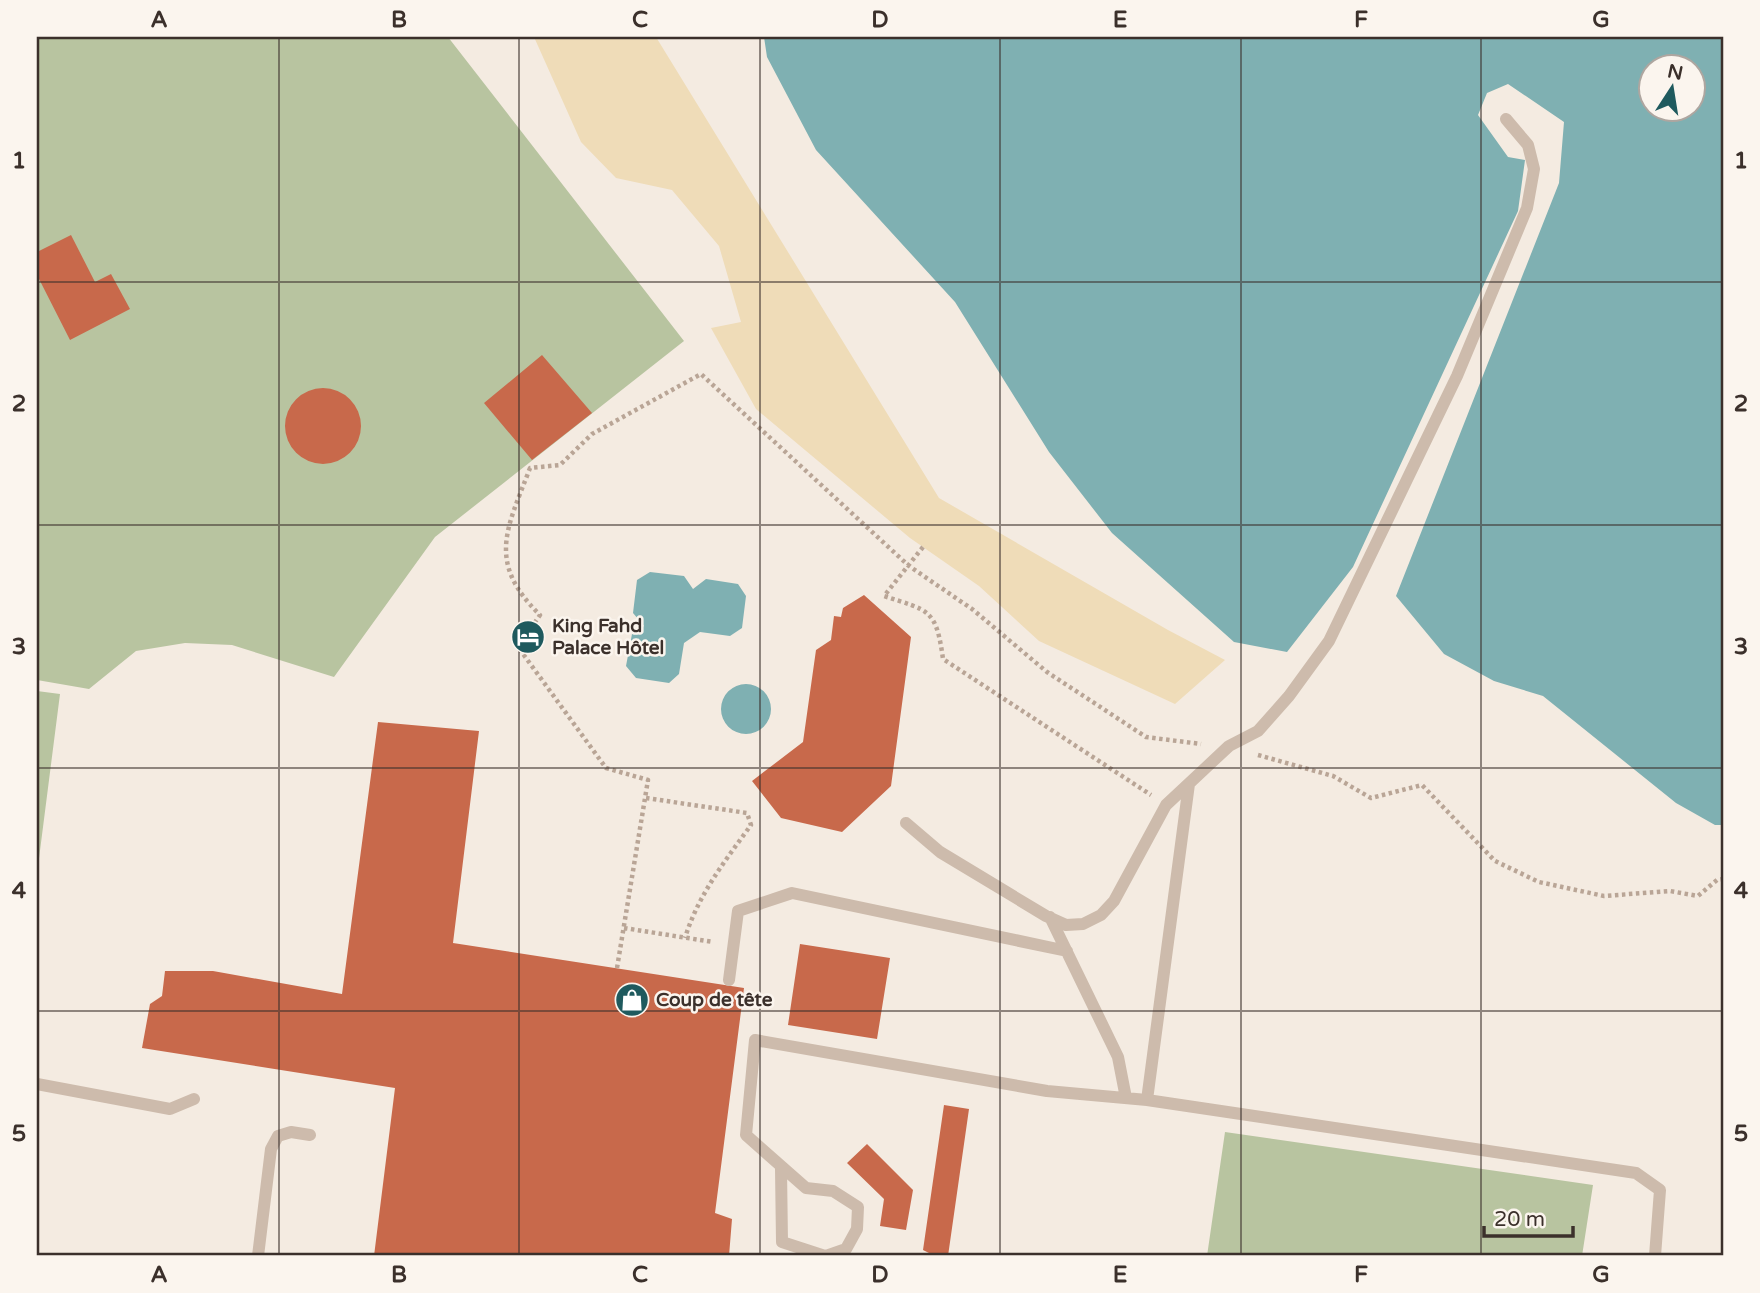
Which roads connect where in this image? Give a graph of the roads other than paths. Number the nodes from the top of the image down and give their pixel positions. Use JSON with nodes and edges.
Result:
{"nodes":[{"id":1,"x":1506,"y":119,"type":"dead end"},
{"id":2,"x":1189,"y":784,"type":"junction"},
{"id":3,"x":906,"y":823,"type":"dead end"},
{"id":4,"x":1050,"y":918,"type":"junction"},
{"id":5,"x":1067,"y":951,"type":"junction"},
{"id":6,"x":729,"y":980,"type":"dead end"},
{"id":7,"x":37,"y":1084,"type":"edge"},
{"id":8,"x":1126,"y":1098,"type":"junction"},
{"id":9,"x":194,"y":1099,"type":"dead end"},
{"id":10,"x":1147,"y":1100,"type":"junction"},
{"id":11,"x":310,"y":1135,"type":"dead end"},
{"id":12,"x":780,"y":1169,"type":"junction"},
{"id":13,"x":258,"y":1256,"type":"edge"},
{"id":14,"x":826,"y":1256,"type":"edge"},
{"id":15,"x":1655,"y":1256,"type":"edge"}],
"edges":[{"from":1,"to":2,"type":"lane"},
{"from":2,"to":4,"type":"lane"},
{"from":2,"to":10,"type":"lane"},
{"from":3,"to":4,"type":"lane"},
{"from":4,"to":5,"type":"lane"},
{"from":5,"to":6,"type":"lane"},
{"from":5,"to":8,"type":"lane"},
{"from":7,"to":9,"type":"lane"},
{"from":8,"to":10,"type":"lane"},
{"from":8,"to":12,"type":"lane"},
{"from":10,"to":15,"type":"lane"},
{"from":11,"to":13,"type":"lane"},
{"from":12,"to":14,"type":"lane"},
{"from":12,"to":14,"type":"lane"}]}
